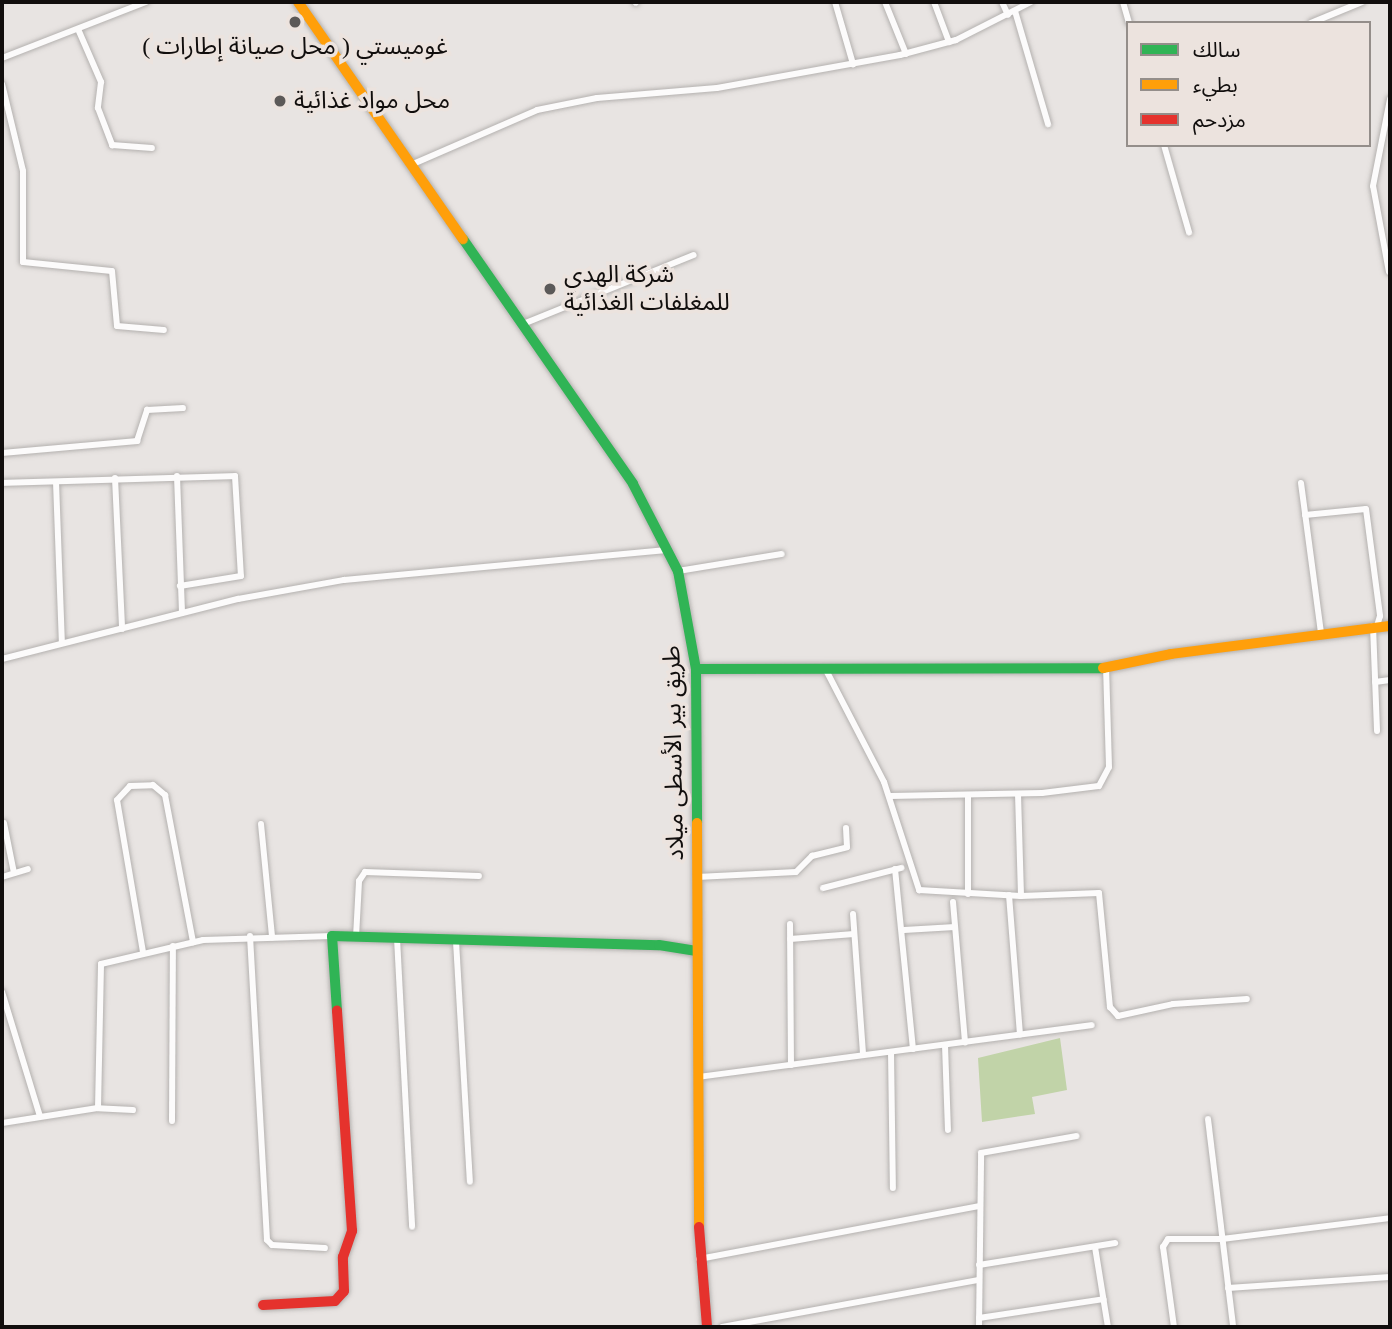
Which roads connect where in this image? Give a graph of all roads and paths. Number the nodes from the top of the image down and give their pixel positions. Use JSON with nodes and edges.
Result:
{"nodes":[{"id":1,"x":146,"y":2,"type":"edge"},
{"id":2,"x":298,"y":2,"type":"edge"},
{"id":3,"x":835,"y":2,"type":"edge"},
{"id":4,"x":885,"y":2,"type":"edge"},
{"id":5,"x":934,"y":2,"type":"edge"},
{"id":6,"x":1002,"y":2,"type":"edge"},
{"id":7,"x":1031,"y":2,"type":"edge"},
{"id":8,"x":1123,"y":2,"type":"edge"},
{"id":9,"x":1362,"y":2,"type":"edge"},
{"id":10,"x":1015,"y":11,"type":"junction"},
{"id":11,"x":1008,"y":15,"type":"junction"},
{"id":12,"x":1128,"y":21,"type":"edge"},
{"id":13,"x":1316,"y":21,"type":"edge"},
{"id":14,"x":78,"y":29,"type":"junction"},
{"id":15,"x":949,"y":42,"type":"junction"},
{"id":16,"x":906,"y":54,"type":"junction"},
{"id":17,"x":2,"y":58,"type":"edge"},
{"id":18,"x":853,"y":64,"type":"junction"},
{"id":19,"x":2,"y":84,"type":"edge"},
{"id":20,"x":1390,"y":99,"type":"edge"},
{"id":21,"x":1048,"y":124,"type":"dead end"},
{"id":22,"x":1165,"y":147,"type":"edge"},
{"id":23,"x":152,"y":148,"type":"dead end"},
{"id":24,"x":413,"y":164,"type":"junction"},
{"id":25,"x":1189,"y":232,"type":"dead end"},
{"id":26,"x":694,"y":256,"type":"dead end"},
{"id":27,"x":1390,"y":272,"type":"edge"},
{"id":28,"x":523,"y":324,"type":"junction"},
{"id":29,"x":164,"y":330,"type":"dead end"},
{"id":30,"x":183,"y":408,"type":"dead end"},
{"id":31,"x":2,"y":453,"type":"edge"},
{"id":32,"x":177,"y":476,"type":"junction"},
{"id":33,"x":115,"y":478,"type":"junction"},
{"id":34,"x":56,"y":482,"type":"junction"},
{"id":35,"x":2,"y":483,"type":"edge"},
{"id":36,"x":1301,"y":483,"type":"dead end"},
{"id":37,"x":1305,"y":515,"type":"junction"},
{"id":38,"x":669,"y":549,"type":"junction"},
{"id":39,"x":782,"y":554,"type":"dead end"},
{"id":40,"x":678,"y":571,"type":"junction"},
{"id":41,"x":180,"y":586,"type":"junction"},
{"id":42,"x":182,"y":613,"type":"junction"},
{"id":43,"x":1375,"y":626,"type":"junction"},
{"id":44,"x":1390,"y":626,"type":"edge"},
{"id":45,"x":122,"y":629,"type":"junction"},
{"id":46,"x":1321,"y":633,"type":"junction"},
{"id":47,"x":62,"y":643,"type":"junction"},
{"id":48,"x":2,"y":659,"type":"edge"},
{"id":49,"x":1106,"y":668,"type":"junction"},
{"id":50,"x":696,"y":669,"type":"junction"},
{"id":51,"x":827,"y":672,"type":"junction"},
{"id":52,"x":1390,"y":680,"type":"edge"},
{"id":53,"x":1375,"y":682,"type":"junction"},
{"id":54,"x":1377,"y":731,"type":"dead end"},
{"id":55,"x":1018,"y":794,"type":"junction"},
{"id":56,"x":968,"y":795,"type":"junction"},
{"id":57,"x":890,"y":796,"type":"junction"},
{"id":58,"x":4,"y":823,"type":"dead end"},
{"id":59,"x":261,"y":824,"type":"dead end"},
{"id":60,"x":846,"y":828,"type":"dead end"},
{"id":61,"x":28,"y":869,"type":"dead end"},
{"id":62,"x":14,"y":873,"type":"junction"},
{"id":63,"x":479,"y":876,"type":"dead end"},
{"id":64,"x":2,"y":877,"type":"edge"},
{"id":65,"x":697,"y":877,"type":"junction"},
{"id":66,"x":823,"y":888,"type":"dead end"},
{"id":67,"x":968,"y":894,"type":"junction"},
{"id":68,"x":1009,"y":895,"type":"junction"},
{"id":69,"x":1021,"y":896,"type":"junction"},
{"id":70,"x":953,"y":902,"type":"dead end"},
{"id":71,"x":853,"y":914,"type":"dead end"},
{"id":72,"x":790,"y":924,"type":"dead end"},
{"id":73,"x":955,"y":927,"type":"junction"},
{"id":74,"x":904,"y":930,"type":"junction"},
{"id":75,"x":853,"y":934,"type":"junction"},
{"id":76,"x":250,"y":936,"type":"junction"},
{"id":77,"x":332,"y":936,"type":"junction"},
{"id":78,"x":356,"y":936,"type":"junction"},
{"id":79,"x":272,"y":937,"type":"junction"},
{"id":80,"x":397,"y":938,"type":"junction"},
{"id":81,"x":790,"y":939,"type":"junction"},
{"id":82,"x":456,"y":941,"type":"junction"},
{"id":83,"x":193,"y":942,"type":"junction"},
{"id":84,"x":173,"y":946,"type":"junction"},
{"id":85,"x":697,"y":951,"type":"junction"},
{"id":86,"x":143,"y":952,"type":"junction"},
{"id":87,"x":2,"y":992,"type":"edge"},
{"id":88,"x":1247,"y":999,"type":"dead end"},
{"id":89,"x":1092,"y":1025,"type":"dead end"},
{"id":90,"x":1020,"y":1035,"type":"junction"},
{"id":91,"x":965,"y":1042,"type":"junction"},
{"id":92,"x":945,"y":1045,"type":"junction"},
{"id":93,"x":913,"y":1049,"type":"junction"},
{"id":94,"x":891,"y":1052,"type":"junction"},
{"id":95,"x":863,"y":1055,"type":"junction"},
{"id":96,"x":791,"y":1065,"type":"junction"},
{"id":97,"x":698,"y":1077,"type":"junction"},
{"id":98,"x":98,"y":1108,"type":"junction"},
{"id":99,"x":133,"y":1110,"type":"dead end"},
{"id":100,"x":40,"y":1116,"type":"junction"},
{"id":101,"x":1208,"y":1119,"type":"dead end"},
{"id":102,"x":172,"y":1121,"type":"dead end"},
{"id":103,"x":2,"y":1124,"type":"edge"},
{"id":104,"x":948,"y":1130,"type":"dead end"},
{"id":105,"x":1076,"y":1136,"type":"dead end"},
{"id":106,"x":470,"y":1182,"type":"dead end"},
{"id":107,"x":893,"y":1188,"type":"dead end"},
{"id":108,"x":980,"y":1206,"type":"junction"},
{"id":109,"x":1390,"y":1218,"type":"edge"},
{"id":110,"x":412,"y":1227,"type":"dead end"},
{"id":111,"x":1222,"y":1239,"type":"junction"},
{"id":112,"x":1115,"y":1243,"type":"dead end"},
{"id":113,"x":1095,"y":1247,"type":"junction"},
{"id":114,"x":325,"y":1248,"type":"dead end"},
{"id":115,"x":699,"y":1259,"type":"junction"},
{"id":116,"x":979,"y":1265,"type":"junction"},
{"id":117,"x":1390,"y":1277,"type":"edge"},
{"id":118,"x":979,"y":1280,"type":"junction"},
{"id":119,"x":1228,"y":1288,"type":"junction"},
{"id":120,"x":1104,"y":1298,"type":"junction"},
{"id":121,"x":263,"y":1305,"type":"dead end"},
{"id":122,"x":979,"y":1318,"type":"junction"},
{"id":123,"x":707,"y":1327,"type":"edge"},
{"id":124,"x":722,"y":1327,"type":"edge"},
{"id":125,"x":979,"y":1327,"type":"edge"},
{"id":126,"x":1108,"y":1327,"type":"edge"},
{"id":127,"x":1174,"y":1327,"type":"edge"},
{"id":128,"x":1233,"y":1327,"type":"edge"}],
"edges":[{"from":1,"to":14,"type":"street"},
{"from":2,"to":24,"type":"street","name":"طريق بير الأسطى ميلاد"},
{"from":3,"to":18,"type":"street"},
{"from":4,"to":16,"type":"street"},
{"from":5,"to":15,"type":"street"},
{"from":6,"to":11,"type":"street"},
{"from":7,"to":10,"type":"street"},
{"from":8,"to":12,"type":"street"},
{"from":9,"to":13,"type":"street"},
{"from":10,"to":11,"type":"street"},
{"from":10,"to":21,"type":"street"},
{"from":11,"to":15,"type":"street"},
{"from":14,"to":17,"type":"street"},
{"from":14,"to":23,"type":"street"},
{"from":15,"to":16,"type":"street"},
{"from":16,"to":18,"type":"street"},
{"from":18,"to":24,"type":"street"},
{"from":19,"to":29,"type":"street"},
{"from":20,"to":27,"type":"street"},
{"from":22,"to":25,"type":"street"},
{"from":24,"to":28,"type":"street","name":"طريق بير الأسطى ميلاد"},
{"from":26,"to":28,"type":"street"},
{"from":28,"to":38,"type":"street","name":"طريق بير الأسطى ميلاد"},
{"from":30,"to":31,"type":"street"},
{"from":32,"to":33,"type":"street"},
{"from":32,"to":41,"type":"street"},
{"from":32,"to":41,"type":"street"},
{"from":33,"to":34,"type":"street"},
{"from":33,"to":45,"type":"street"},
{"from":34,"to":35,"type":"street"},
{"from":34,"to":47,"type":"street"},
{"from":36,"to":37,"type":"street"},
{"from":37,"to":43,"type":"street"},
{"from":37,"to":46,"type":"street"},
{"from":38,"to":40,"type":"street","name":"طريق بير الأسطى ميلاد"},
{"from":38,"to":42,"type":"street"},
{"from":39,"to":40,"type":"street"},
{"from":40,"to":50,"type":"street","name":"طريق بير الأسطى ميلاد"},
{"from":41,"to":42,"type":"street"},
{"from":42,"to":45,"type":"street"},
{"from":43,"to":44,"type":"street"},
{"from":43,"to":46,"type":"street"},
{"from":43,"to":53,"type":"street"},
{"from":45,"to":47,"type":"street"},
{"from":46,"to":49,"type":"street"},
{"from":47,"to":48,"type":"street"},
{"from":49,"to":51,"type":"street"},
{"from":49,"to":55,"type":"street"},
{"from":50,"to":51,"type":"street"},
{"from":50,"to":65,"type":"street","name":"طريق بير الأسطى ميلاد"},
{"from":51,"to":57,"type":"street"},
{"from":52,"to":53,"type":"street"},
{"from":53,"to":54,"type":"street"},
{"from":55,"to":56,"type":"street"},
{"from":55,"to":69,"type":"street"},
{"from":56,"to":57,"type":"street"},
{"from":56,"to":67,"type":"street"},
{"from":57,"to":67,"type":"street"},
{"from":58,"to":62,"type":"street"},
{"from":59,"to":79,"type":"street"},
{"from":60,"to":65,"type":"street"},
{"from":61,"to":62,"type":"street"},
{"from":62,"to":64,"type":"street"},
{"from":63,"to":78,"type":"street"},
{"from":65,"to":85,"type":"street","name":"طريق بير الأسطى ميلاد"},
{"from":66,"to":74,"type":"street"},
{"from":67,"to":68,"type":"street"},
{"from":68,"to":69,"type":"street"},
{"from":68,"to":90,"type":"street"},
{"from":69,"to":88,"type":"street"},
{"from":70,"to":73,"type":"street"},
{"from":71,"to":75,"type":"street"},
{"from":72,"to":81,"type":"street"},
{"from":73,"to":74,"type":"street"},
{"from":73,"to":91,"type":"street"},
{"from":74,"to":93,"type":"street"},
{"from":75,"to":81,"type":"street"},
{"from":75,"to":95,"type":"street"},
{"from":76,"to":79,"type":"street"},
{"from":76,"to":83,"type":"street"},
{"from":76,"to":114,"type":"street"},
{"from":77,"to":78,"type":"street"},
{"from":77,"to":79,"type":"street"},
{"from":77,"to":121,"type":"street"},
{"from":78,"to":80,"type":"street"},
{"from":80,"to":82,"type":"street"},
{"from":80,"to":110,"type":"street"},
{"from":81,"to":96,"type":"street"},
{"from":82,"to":85,"type":"street"},
{"from":82,"to":106,"type":"street"},
{"from":83,"to":84,"type":"street"},
{"from":83,"to":86,"type":"street"},
{"from":84,"to":86,"type":"street"},
{"from":84,"to":102,"type":"street"},
{"from":85,"to":97,"type":"street","name":"طريق بير الأسطى ميلاد"},
{"from":86,"to":98,"type":"street"},
{"from":87,"to":100,"type":"street"},
{"from":89,"to":90,"type":"street"},
{"from":90,"to":91,"type":"street"},
{"from":91,"to":92,"type":"street"},
{"from":92,"to":93,"type":"street"},
{"from":92,"to":104,"type":"street"},
{"from":93,"to":94,"type":"street"},
{"from":94,"to":95,"type":"street"},
{"from":94,"to":107,"type":"street"},
{"from":95,"to":96,"type":"street"},
{"from":96,"to":97,"type":"street"},
{"from":97,"to":115,"type":"street","name":"طريق بير الأسطى ميلاد"},
{"from":98,"to":99,"type":"street"},
{"from":98,"to":100,"type":"street"},
{"from":100,"to":103,"type":"street"},
{"from":101,"to":111,"type":"street"},
{"from":105,"to":108,"type":"street"},
{"from":108,"to":115,"type":"street"},
{"from":108,"to":116,"type":"street"},
{"from":109,"to":111,"type":"street"},
{"from":111,"to":119,"type":"street"},
{"from":111,"to":127,"type":"street"},
{"from":112,"to":113,"type":"street"},
{"from":113,"to":116,"type":"street"},
{"from":113,"to":120,"type":"street"},
{"from":115,"to":123,"type":"street","name":"طريق بير الأسطى ميلاد"},
{"from":116,"to":118,"type":"street"},
{"from":117,"to":119,"type":"street"},
{"from":118,"to":122,"type":"street"},
{"from":118,"to":124,"type":"street"},
{"from":119,"to":128,"type":"street"},
{"from":120,"to":122,"type":"street"},
{"from":120,"to":126,"type":"street"},
{"from":122,"to":125,"type":"street"}]}
